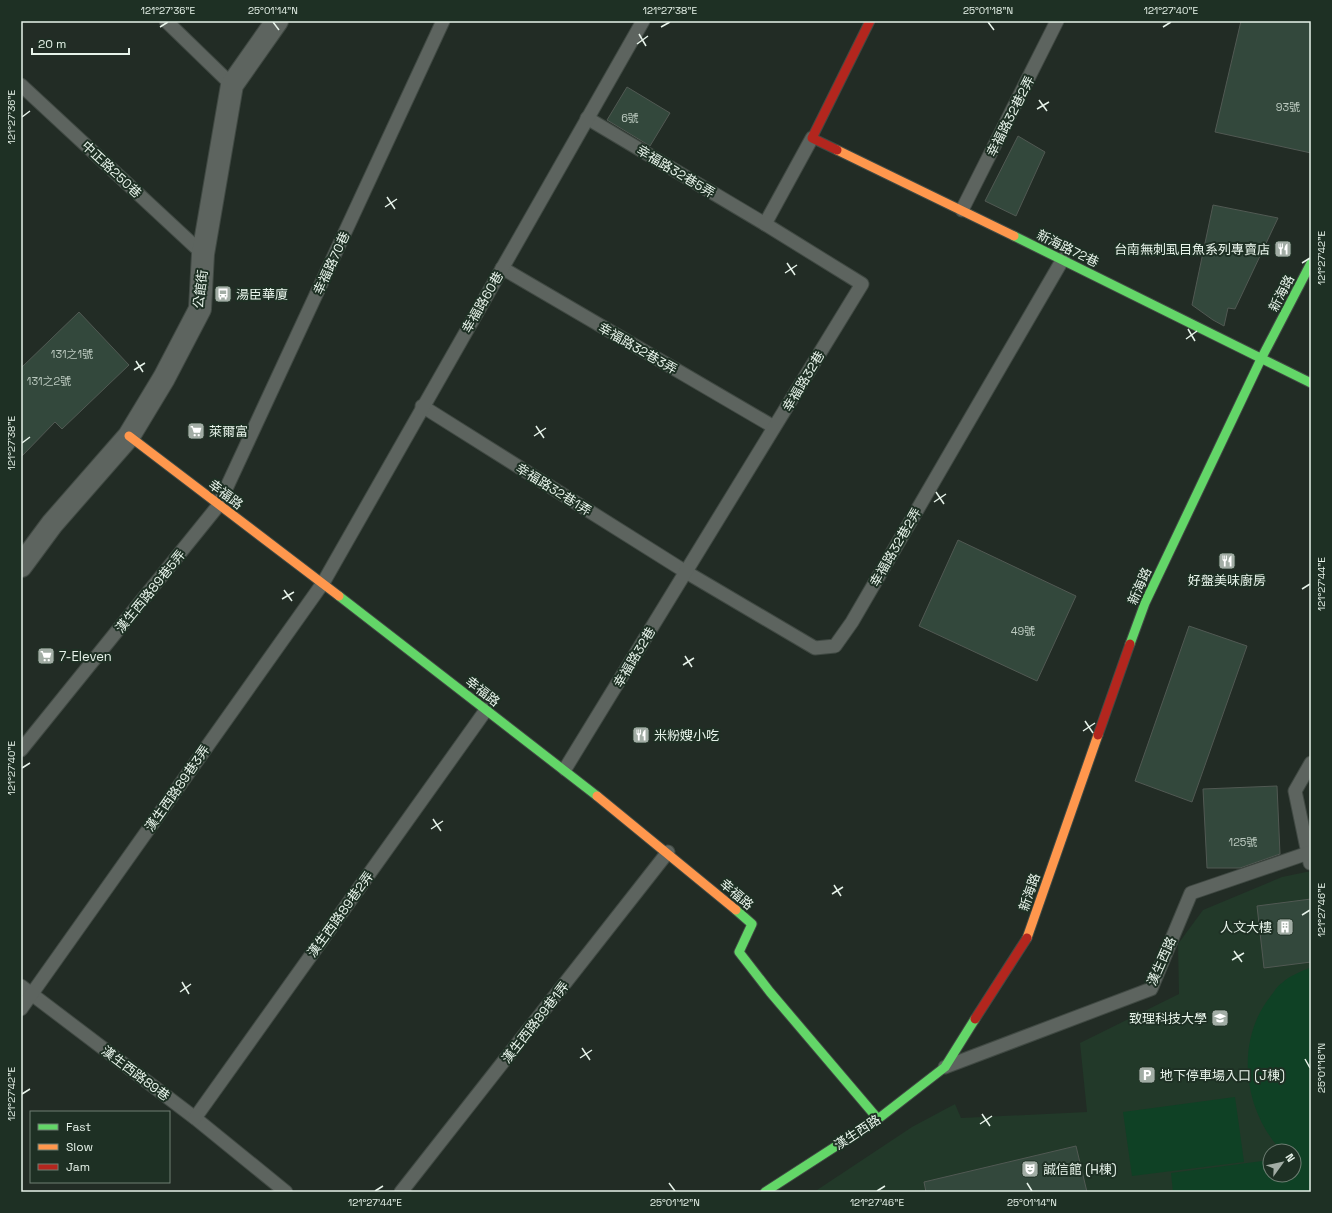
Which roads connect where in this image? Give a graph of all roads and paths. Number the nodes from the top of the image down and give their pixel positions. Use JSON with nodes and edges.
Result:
{"nodes":[{"id":1,"x":166,"y":21,"type":"edge"},
{"id":2,"x":277,"y":21,"type":"edge"},
{"id":3,"x":443,"y":21,"type":"edge"},
{"id":4,"x":643,"y":21,"type":"edge"},
{"id":5,"x":870,"y":21,"type":"edge"},
{"id":6,"x":1057,"y":21,"type":"edge"},
{"id":7,"x":21,"y":85,"type":"edge"},
{"id":8,"x":232,"y":85,"type":"junction"},
{"id":9,"x":587,"y":118,"type":"junction"},
{"id":10,"x":812,"y":138,"type":"junction"},
{"id":11,"x":962,"y":210,"type":"junction"},
{"id":12,"x":765,"y":224,"type":"junction"},
{"id":13,"x":203,"y":254,"type":"junction"},
{"id":14,"x":1063,"y":260,"type":"junction"},
{"id":15,"x":1311,"y":263,"type":"edge"},
{"id":16,"x":502,"y":268,"type":"junction"},
{"id":17,"x":1261,"y":359,"type":"junction"},
{"id":18,"x":1311,"y":383,"type":"edge"},
{"id":19,"x":422,"y":406,"type":"junction"},
{"id":20,"x":774,"y":427,"type":"junction"},
{"id":21,"x":128,"y":436,"type":"junction"},
{"id":22,"x":218,"y":506,"type":"junction"},
{"id":23,"x":21,"y":566,"type":"edge"},
{"id":24,"x":686,"y":572,"type":"junction"},
{"id":25,"x":323,"y":583,"type":"junction"},
{"id":26,"x":486,"y":710,"type":"junction"},
{"id":27,"x":21,"y":750,"type":"edge"},
{"id":28,"x":1311,"y":763,"type":"edge"},
{"id":29,"x":565,"y":769,"type":"junction"},
{"id":30,"x":668,"y":852,"type":"junction"},
{"id":31,"x":1310,"y":856,"type":"edge"},
{"id":32,"x":1028,"y":935,"type":"joint"},
{"id":33,"x":26,"y":990,"type":"edge"},
{"id":34,"x":21,"y":1009,"type":"edge"},
{"id":35,"x":945,"y":1067,"type":"junction"},
{"id":36,"x":195,"y":1118,"type":"junction"},
{"id":37,"x":878,"y":1118,"type":"junction"},
{"id":38,"x":286,"y":1192,"type":"edge"},
{"id":39,"x":401,"y":1192,"type":"edge"},
{"id":40,"x":765,"y":1192,"type":"edge"}],
"edges":[{"from":1,"to":8,"type":"lane"},
{"from":2,"to":8,"type":"street","name":"公館街"},
{"from":3,"to":22,"type":"lane","name":"幸福路70巷"},
{"from":4,"to":9,"type":"lane","name":"幸福路60巷"},
{"from":5,"to":10,"type":"street"},
{"from":6,"to":11,"type":"lane","name":"幸福路32巷2弄"},
{"from":7,"to":13,"type":"lane","name":"中正路250巷"},
{"from":8,"to":13,"type":"street","name":"公館街"},
{"from":9,"to":12,"type":"lane","name":"幸福路32巷5弄"},
{"from":9,"to":16,"type":"lane","name":"幸福路60巷"},
{"from":10,"to":11,"type":"street","name":"新海路72巷"},
{"from":10,"to":12,"type":"lane"},
{"from":11,"to":14,"type":"street","name":"新海路72巷"},
{"from":12,"to":20,"type":"lane","name":"幸福路32巷"},
{"from":13,"to":21,"type":"street","name":"公館街"},
{"from":14,"to":17,"type":"street","name":"新海路72巷"},
{"from":14,"to":24,"type":"lane","name":"幸福路32巷2弄"},
{"from":15,"to":17,"type":"street","name":"新海路"},
{"from":16,"to":19,"type":"lane","name":"幸福路60巷"},
{"from":16,"to":20,"type":"lane","name":"幸福路32巷3弄"},
{"from":17,"to":18,"type":"street","name":"新海路72巷"},
{"from":17,"to":32,"type":"street","name":"新海路"},
{"from":19,"to":24,"type":"lane","name":"幸福路32巷1弄"},
{"from":19,"to":25,"type":"lane","name":"幸福路60巷"},
{"from":20,"to":24,"type":"lane","name":"幸福路32巷"},
{"from":21,"to":22,"type":"street","name":"幸福路"},
{"from":21,"to":23,"type":"street","name":"公館街"},
{"from":22,"to":25,"type":"street","name":"幸福路"},
{"from":22,"to":27,"type":"lane","name":"漢生西路89巷5弄"},
{"from":24,"to":29,"type":"lane","name":"幸福路32巷"},
{"from":25,"to":26,"type":"street","name":"幸福路"},
{"from":25,"to":33,"type":"lane","name":"漢生西路89巷3弄"},
{"from":26,"to":29,"type":"street","name":"幸福路"},
{"from":26,"to":36,"type":"lane","name":"漢生西路89巷2弄"},
{"from":28,"to":31,"type":"lane"},
{"from":29,"to":30,"type":"street","name":"幸福路"},
{"from":30,"to":37,"type":"street","name":"幸福路"},
{"from":30,"to":39,"type":"lane","name":"漢生西路89巷1弄"},
{"from":31,"to":35,"type":"lane","name":"漢生西路"},
{"from":32,"to":35,"type":"street","name":"漢生西路"},
{"from":33,"to":34,"type":"lane","name":"漢生西路89巷3弄"},
{"from":33,"to":36,"type":"lane","name":"漢生西路89巷"},
{"from":35,"to":37,"type":"street","name":"漢生西路"},
{"from":36,"to":38,"type":"lane","name":"漢生西路89巷"},
{"from":37,"to":40,"type":"street","name":"漢生西路"}]}
